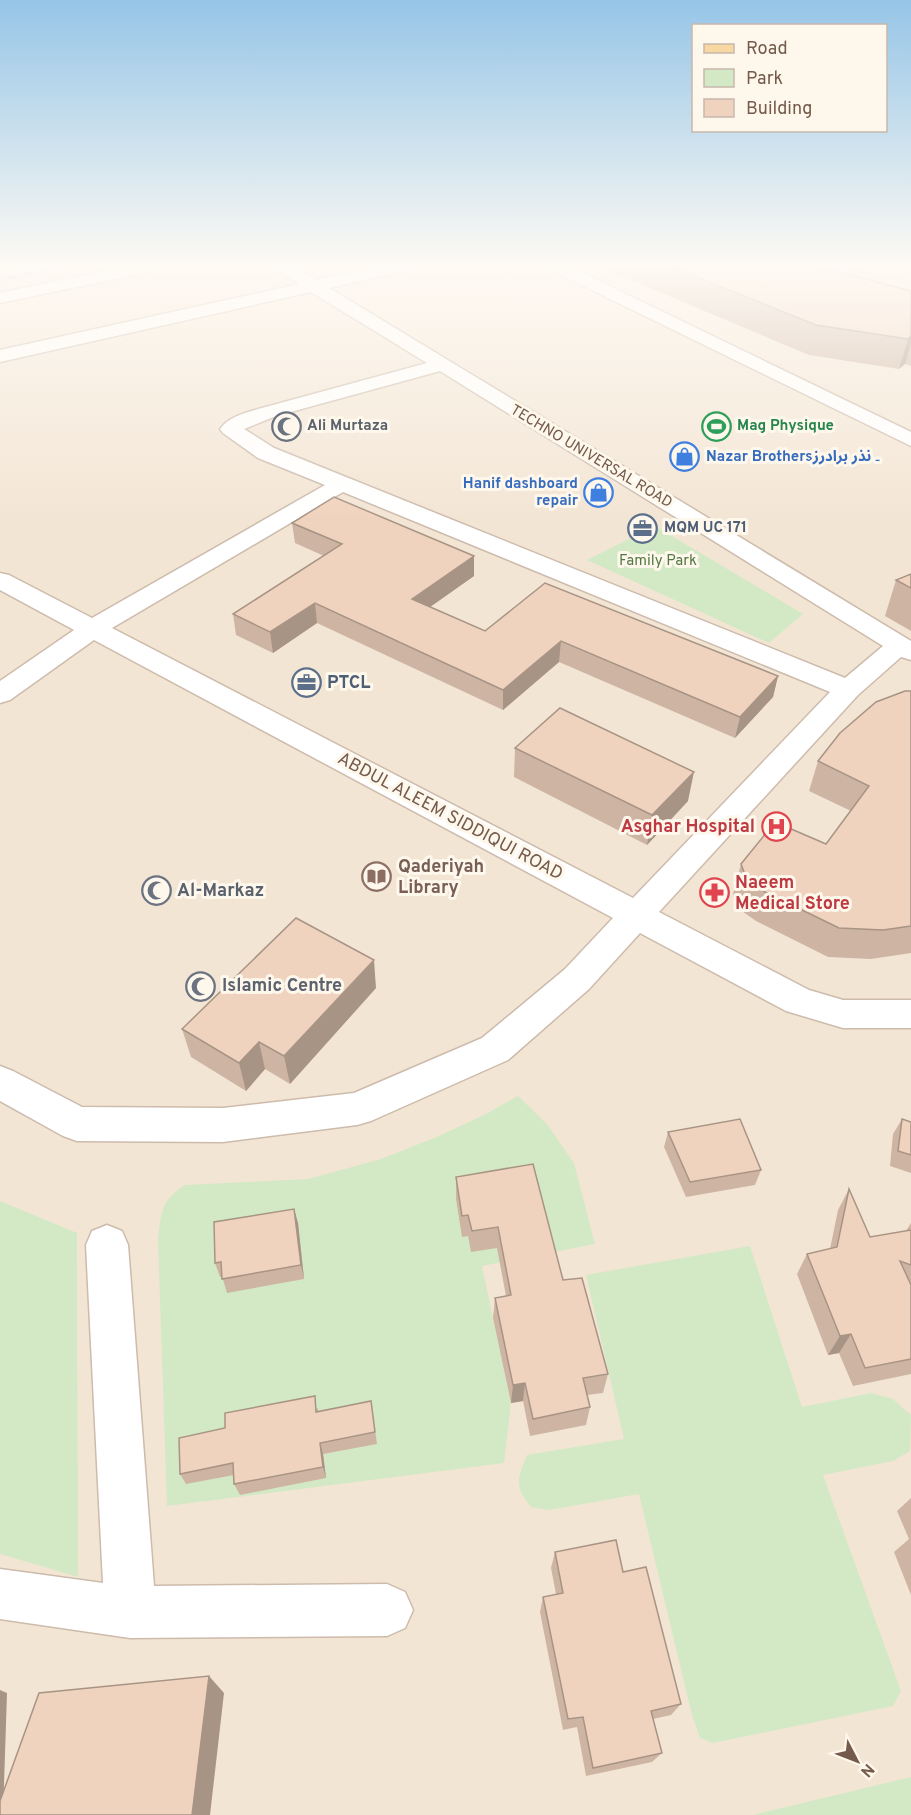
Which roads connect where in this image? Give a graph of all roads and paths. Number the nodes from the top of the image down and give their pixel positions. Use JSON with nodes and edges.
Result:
{"nodes":[{"id":1,"x":19,"y":352,"type":"edge"},
{"id":2,"x":419,"y":352,"type":"edge"},
{"id":3,"x":730,"y":352,"type":"edge"},
{"id":4,"x":0,"y":356,"type":"edge"},
{"id":5,"x":441,"y":365,"type":"junction"},
{"id":6,"x":911,"y":440,"type":"edge"},
{"id":7,"x":342,"y":484,"type":"junction"},
{"id":8,"x":0,"y":580,"type":"edge"},
{"id":9,"x":94,"y":628,"type":"junction"},
{"id":10,"x":905,"y":649,"type":"edge"},
{"id":11,"x":848,"y":689,"type":"junction"},
{"id":12,"x":0,"y":694,"type":"edge"},
{"id":13,"x":636,"y":915,"type":"junction"},
{"id":14,"x":911,"y":1014,"type":"edge"},
{"id":15,"x":0,"y":1082,"type":"edge"},
{"id":16,"x":107,"y":1245,"type":"dead end"},
{"id":17,"x":0,"y":1594,"type":"edge"},
{"id":18,"x":387,"y":1610,"type":"dead end"},
{"id":19,"x":130,"y":1612,"type":"junction"}],
"edges":[{"from":1,"to":4,"type":"street"},
{"from":2,"to":5,"type":"street","name":"TECHNO UNIVERSAL ROAD"},
{"from":3,"to":6,"type":"street"},
{"from":5,"to":7,"type":"street"},
{"from":5,"to":10,"type":"street","name":"TECHNO UNIVERSAL ROAD"},
{"from":7,"to":9,"type":"street"},
{"from":7,"to":11,"type":"street"},
{"from":8,"to":9,"type":"street","name":"ABDUL ALEEM SIDDIQUI ROAD"},
{"from":9,"to":12,"type":"street"},
{"from":9,"to":13,"type":"street","name":"ABDUL ALEEM SIDDIQUI ROAD"},
{"from":10,"to":11,"type":"street"},
{"from":11,"to":13,"type":"street"},
{"from":13,"to":14,"type":"street","name":"ABDUL ALEEM SIDDIQUI ROAD"},
{"from":13,"to":15,"type":"street"},
{"from":16,"to":19,"type":"street"},
{"from":17,"to":19,"type":"street"},
{"from":18,"to":19,"type":"street"}]}
